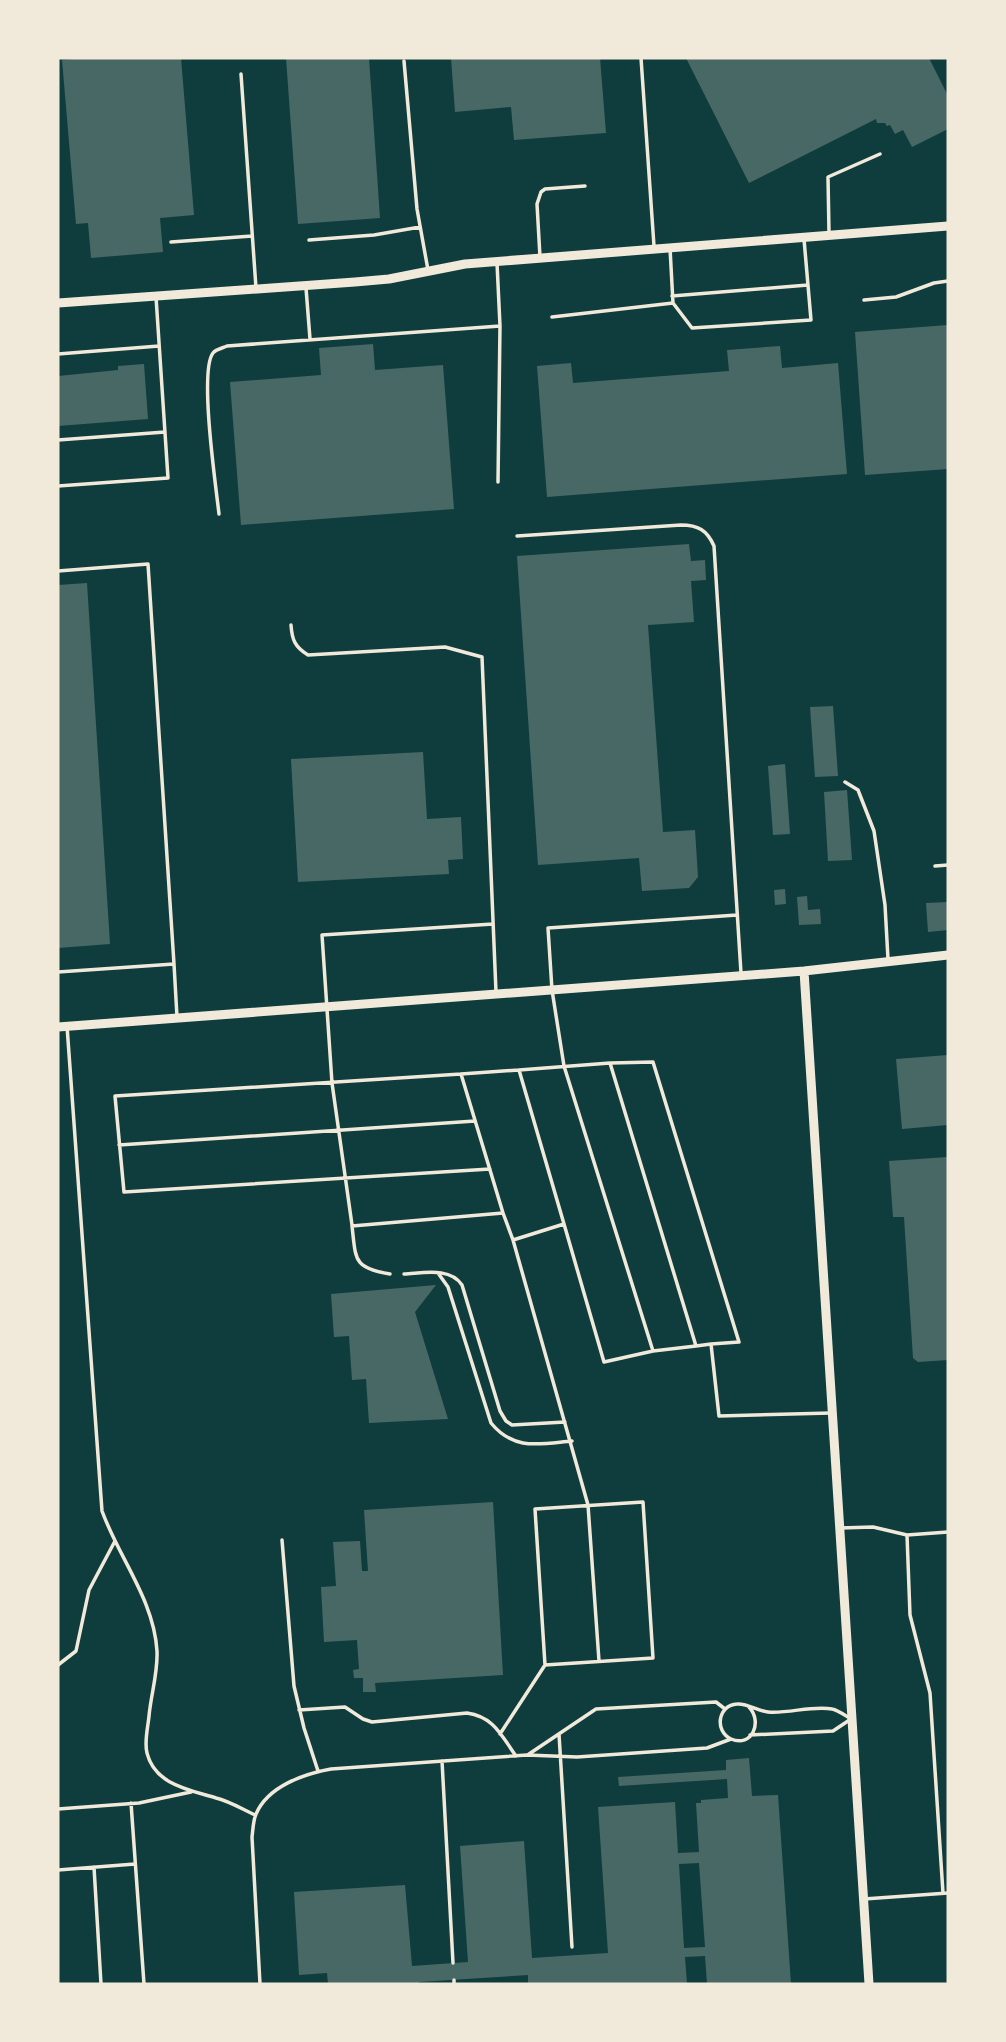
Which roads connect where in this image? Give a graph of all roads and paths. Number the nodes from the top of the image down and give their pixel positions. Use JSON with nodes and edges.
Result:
{"nodes":[{"id":1,"x":641,"y":58,"type":"edge"},
{"id":2,"x":404,"y":61,"type":"dead end"},
{"id":3,"x":241,"y":74,"type":"dead end"},
{"id":4,"x":880,"y":154,"type":"dead end"},
{"id":5,"x":585,"y":186,"type":"dead end"},
{"id":6,"x":948,"y":226,"type":"edge"},
{"id":7,"x":420,"y":227,"type":"junction"},
{"id":8,"x":829,"y":235,"type":"junction"},
{"id":9,"x":253,"y":236,"type":"junction"},
{"id":10,"x":804,"y":237,"type":"junction"},
{"id":11,"x":309,"y":240,"type":"dead end"},
{"id":12,"x":171,"y":242,"type":"dead end"},
{"id":13,"x":654,"y":248,"type":"junction"},
{"id":14,"x":670,"y":248,"type":"junction"},
{"id":15,"x":540,"y":257,"type":"junction"},
{"id":16,"x":497,"y":261,"type":"junction"},
{"id":17,"x":428,"y":270,"type":"junction"},
{"id":18,"x":948,"y":281,"type":"edge"},
{"id":19,"x":808,"y":285,"type":"junction"},
{"id":20,"x":306,"y":286,"type":"junction"},
{"id":21,"x":256,"y":290,"type":"junction"},
{"id":22,"x":156,"y":296,"type":"junction"},
{"id":23,"x":672,"y":296,"type":"junction"},
{"id":24,"x":864,"y":300,"type":"dead end"},
{"id":25,"x":58,"y":303,"type":"edge"},
{"id":26,"x":673,"y":303,"type":"junction"},
{"id":27,"x":552,"y":317,"type":"dead end"},
{"id":28,"x":500,"y":326,"type":"junction"},
{"id":29,"x":310,"y":339,"type":"junction"},
{"id":30,"x":159,"y":346,"type":"junction"},
{"id":31,"x":58,"y":354,"type":"edge"},
{"id":32,"x":165,"y":432,"type":"junction"},
{"id":33,"x":58,"y":440,"type":"edge"},
{"id":34,"x":498,"y":482,"type":"dead end"},
{"id":35,"x":58,"y":486,"type":"edge"},
{"id":36,"x":219,"y":514,"type":"dead end"},
{"id":37,"x":517,"y":536,"type":"dead end"},
{"id":38,"x":58,"y":570,"type":"edge"},
{"id":39,"x":291,"y":625,"type":"dead end"},
{"id":40,"x":845,"y":782,"type":"dead end"},
{"id":41,"x":948,"y":865,"type":"edge"},
{"id":42,"x":935,"y":866,"type":"dead end"},
{"id":43,"x":737,"y":915,"type":"junction"},
{"id":44,"x":493,"y":924,"type":"junction"},
{"id":45,"x":948,"y":955,"type":"edge"},
{"id":46,"x":889,"y":961,"type":"junction"},
{"id":47,"x":174,"y":964,"type":"junction"},
{"id":48,"x":804,"y":971,"type":"junction"},
{"id":49,"x":58,"y":972,"type":"edge"},
{"id":50,"x":741,"y":975,"type":"junction"},
{"id":51,"x":552,"y":990,"type":"junction"},
{"id":52,"x":496,"y":994,"type":"junction"},
{"id":53,"x":326,"y":1006,"type":"junction"},
{"id":54,"x":177,"y":1018,"type":"junction"},
{"id":55,"x":62,"y":1026,"type":"edge"},
{"id":56,"x":610,"y":1063,"type":"junction"},
{"id":57,"x":564,"y":1066,"type":"junction"},
{"id":58,"x":519,"y":1070,"type":"junction"},
{"id":59,"x":461,"y":1074,"type":"junction"},
{"id":60,"x":332,"y":1083,"type":"junction"},
{"id":61,"x":475,"y":1121,"type":"junction"},
{"id":62,"x":338,"y":1130,"type":"junction"},
{"id":63,"x":120,"y":1145,"type":"junction"},
{"id":64,"x":489,"y":1169,"type":"junction"},
{"id":65,"x":345,"y":1178,"type":"junction"},
{"id":66,"x":503,"y":1213,"type":"junction"},
{"id":67,"x":564,"y":1224,"type":"junction"},
{"id":68,"x":352,"y":1226,"type":"junction"},
{"id":69,"x":513,"y":1240,"type":"junction"},
{"id":70,"x":438,"y":1273,"type":"junction"},
{"id":71,"x":390,"y":1274,"type":"dead end"},
{"id":72,"x":404,"y":1274,"type":"dead end"},
{"id":73,"x":711,"y":1344,"type":"junction"},
{"id":74,"x":696,"y":1346,"type":"junction"},
{"id":75,"x":653,"y":1351,"type":"junction"},
{"id":76,"x":831,"y":1413,"type":"junction"},
{"id":77,"x":566,"y":1422,"type":"junction"},
{"id":78,"x":572,"y":1441,"type":"junction"},
{"id":79,"x":588,"y":1506,"type":"junction"},
{"id":80,"x":839,"y":1528,"type":"junction"},
{"id":81,"x":948,"y":1532,"type":"edge"},
{"id":82,"x":907,"y":1535,"type":"junction"},
{"id":83,"x":282,"y":1540,"type":"dead end"},
{"id":84,"x":115,"y":1541,"type":"junction"},
{"id":85,"x":600,"y":1661,"type":"junction"},
{"id":86,"x":58,"y":1665,"type":"edge"},
{"id":87,"x":545,"y":1665,"type":"junction"},
{"id":88,"x":749,"y":1707,"type":"junction"},
{"id":89,"x":299,"y":1710,"type":"junction"},
{"id":90,"x":725,"y":1710,"type":"junction"},
{"id":91,"x":851,"y":1719,"type":"junction"},
{"id":92,"x":500,"y":1734,"type":"junction"},
{"id":93,"x":559,"y":1734,"type":"junction"},
{"id":94,"x":750,"y":1735,"type":"junction"},
{"id":95,"x":731,"y":1739,"type":"junction"},
{"id":96,"x":527,"y":1755,"type":"junction"},
{"id":97,"x":516,"y":1756,"type":"junction"},
{"id":98,"x":560,"y":1756,"type":"junction"},
{"id":99,"x":442,"y":1761,"type":"junction"},
{"id":100,"x":318,"y":1771,"type":"junction"},
{"id":101,"x":191,"y":1792,"type":"junction"},
{"id":102,"x":131,"y":1803,"type":"junction"},
{"id":103,"x":58,"y":1809,"type":"edge"},
{"id":104,"x":255,"y":1815,"type":"junction"},
{"id":105,"x":135,"y":1864,"type":"junction"},
{"id":106,"x":94,"y":1867,"type":"junction"},
{"id":107,"x":58,"y":1870,"type":"edge"},
{"id":108,"x":946,"y":1893,"type":"edge"},
{"id":109,"x":864,"y":1899,"type":"junction"},
{"id":110,"x":572,"y":1947,"type":"dead end"},
{"id":111,"x":453,"y":1963,"type":"dead end"},
{"id":112,"x":101,"y":1984,"type":"edge"},
{"id":113,"x":144,"y":1984,"type":"edge"},
{"id":114,"x":260,"y":1984,"type":"edge"},
{"id":115,"x":869,"y":1984,"type":"edge"}],
"edges":[{"from":1,"to":13,"type":"lane"},
{"from":2,"to":7,"type":"lane"},
{"from":3,"to":9,"type":"lane"},
{"from":4,"to":8,"type":"lane"},
{"from":5,"to":15,"type":"lane"},
{"from":6,"to":8,"type":"street"},
{"from":7,"to":11,"type":"lane"},
{"from":7,"to":17,"type":"lane"},
{"from":8,"to":10,"type":"street"},
{"from":9,"to":12,"type":"lane"},
{"from":9,"to":21,"type":"lane"},
{"from":10,"to":14,"type":"street"},
{"from":10,"to":19,"type":"lane"},
{"from":13,"to":14,"type":"street"},
{"from":13,"to":15,"type":"street"},
{"from":14,"to":23,"type":"lane"},
{"from":15,"to":16,"type":"street"},
{"from":16,"to":17,"type":"street"},
{"from":16,"to":28,"type":"lane"},
{"from":17,"to":20,"type":"street"},
{"from":18,"to":24,"type":"lane"},
{"from":19,"to":23,"type":"lane"},
{"from":19,"to":26,"type":"lane"},
{"from":20,"to":21,"type":"street"},
{"from":20,"to":29,"type":"lane"},
{"from":21,"to":22,"type":"street"},
{"from":22,"to":25,"type":"street"},
{"from":22,"to":30,"type":"lane"},
{"from":23,"to":26,"type":"lane"},
{"from":26,"to":27,"type":"lane"},
{"from":28,"to":29,"type":"lane"},
{"from":28,"to":34,"type":"lane"},
{"from":29,"to":36,"type":"lane"},
{"from":30,"to":31,"type":"lane"},
{"from":30,"to":32,"type":"lane"},
{"from":32,"to":33,"type":"lane"},
{"from":32,"to":35,"type":"lane"},
{"from":37,"to":43,"type":"lane"},
{"from":38,"to":47,"type":"lane"},
{"from":39,"to":44,"type":"lane"},
{"from":40,"to":46,"type":"lane"},
{"from":41,"to":42,"type":"lane"},
{"from":43,"to":50,"type":"lane"},
{"from":43,"to":51,"type":"lane"},
{"from":44,"to":52,"type":"lane"},
{"from":44,"to":53,"type":"lane"},
{"from":45,"to":46,"type":"street"},
{"from":46,"to":48,"type":"street"},
{"from":47,"to":49,"type":"lane"},
{"from":47,"to":54,"type":"lane"},
{"from":48,"to":50,"type":"street"},
{"from":48,"to":76,"type":"street"},
{"from":50,"to":51,"type":"street"},
{"from":51,"to":52,"type":"street"},
{"from":51,"to":57,"type":"lane"},
{"from":52,"to":53,"type":"street"},
{"from":53,"to":54,"type":"street"},
{"from":53,"to":60,"type":"lane"},
{"from":54,"to":55,"type":"street"},
{"from":55,"to":84,"type":"lane"},
{"from":56,"to":57,"type":"lane"},
{"from":56,"to":73,"type":"lane"},
{"from":56,"to":74,"type":"lane"},
{"from":57,"to":58,"type":"lane"},
{"from":57,"to":75,"type":"lane"},
{"from":58,"to":59,"type":"lane"},
{"from":58,"to":67,"type":"lane"},
{"from":59,"to":60,"type":"lane"},
{"from":59,"to":61,"type":"lane"},
{"from":60,"to":62,"type":"lane"},
{"from":60,"to":63,"type":"lane"},
{"from":61,"to":62,"type":"lane"},
{"from":61,"to":64,"type":"lane"},
{"from":62,"to":63,"type":"lane"},
{"from":62,"to":65,"type":"lane"},
{"from":63,"to":65,"type":"lane"},
{"from":64,"to":65,"type":"lane"},
{"from":64,"to":66,"type":"lane"},
{"from":65,"to":68,"type":"lane"},
{"from":66,"to":68,"type":"lane"},
{"from":66,"to":69,"type":"lane"},
{"from":67,"to":69,"type":"lane"},
{"from":67,"to":75,"type":"lane"},
{"from":68,"to":71,"type":"lane"},
{"from":69,"to":77,"type":"lane"},
{"from":70,"to":72,"type":"lane"},
{"from":70,"to":77,"type":"lane"},
{"from":70,"to":78,"type":"lane"},
{"from":73,"to":74,"type":"lane"},
{"from":73,"to":76,"type":"lane"},
{"from":74,"to":75,"type":"lane"},
{"from":76,"to":80,"type":"street"},
{"from":77,"to":78,"type":"lane"},
{"from":78,"to":79,"type":"lane"},
{"from":79,"to":85,"type":"lane"},
{"from":79,"to":85,"type":"lane"},
{"from":79,"to":87,"type":"lane"},
{"from":80,"to":82,"type":"lane"},
{"from":80,"to":91,"type":"street"},
{"from":81,"to":82,"type":"lane"},
{"from":82,"to":108,"type":"lane"},
{"from":83,"to":89,"type":"lane"},
{"from":84,"to":86,"type":"lane"},
{"from":84,"to":101,"type":"lane"},
{"from":85,"to":87,"type":"lane"},
{"from":87,"to":92,"type":"lane"},
{"from":88,"to":90,"type":"lane"},
{"from":88,"to":91,"type":"lane"},
{"from":88,"to":94,"type":"lane"},
{"from":89,"to":92,"type":"lane"},
{"from":89,"to":100,"type":"lane"},
{"from":90,"to":93,"type":"lane"},
{"from":90,"to":95,"type":"lane"},
{"from":91,"to":94,"type":"lane"},
{"from":91,"to":109,"type":"street"},
{"from":92,"to":97,"type":"lane"},
{"from":93,"to":96,"type":"lane"},
{"from":93,"to":98,"type":"lane"},
{"from":94,"to":95,"type":"lane"},
{"from":95,"to":98,"type":"lane"},
{"from":96,"to":97,"type":"lane"},
{"from":96,"to":98,"type":"lane"},
{"from":97,"to":99,"type":"lane"},
{"from":98,"to":110,"type":"lane"},
{"from":99,"to":100,"type":"lane"},
{"from":99,"to":111,"type":"lane"},
{"from":100,"to":104,"type":"lane"},
{"from":101,"to":102,"type":"lane"},
{"from":101,"to":104,"type":"lane"},
{"from":102,"to":103,"type":"lane"},
{"from":102,"to":105,"type":"lane"},
{"from":104,"to":114,"type":"lane"},
{"from":105,"to":106,"type":"lane"},
{"from":105,"to":113,"type":"lane"},
{"from":106,"to":107,"type":"lane"},
{"from":106,"to":112,"type":"lane"},
{"from":108,"to":109,"type":"lane"},
{"from":109,"to":115,"type":"street"}]}
